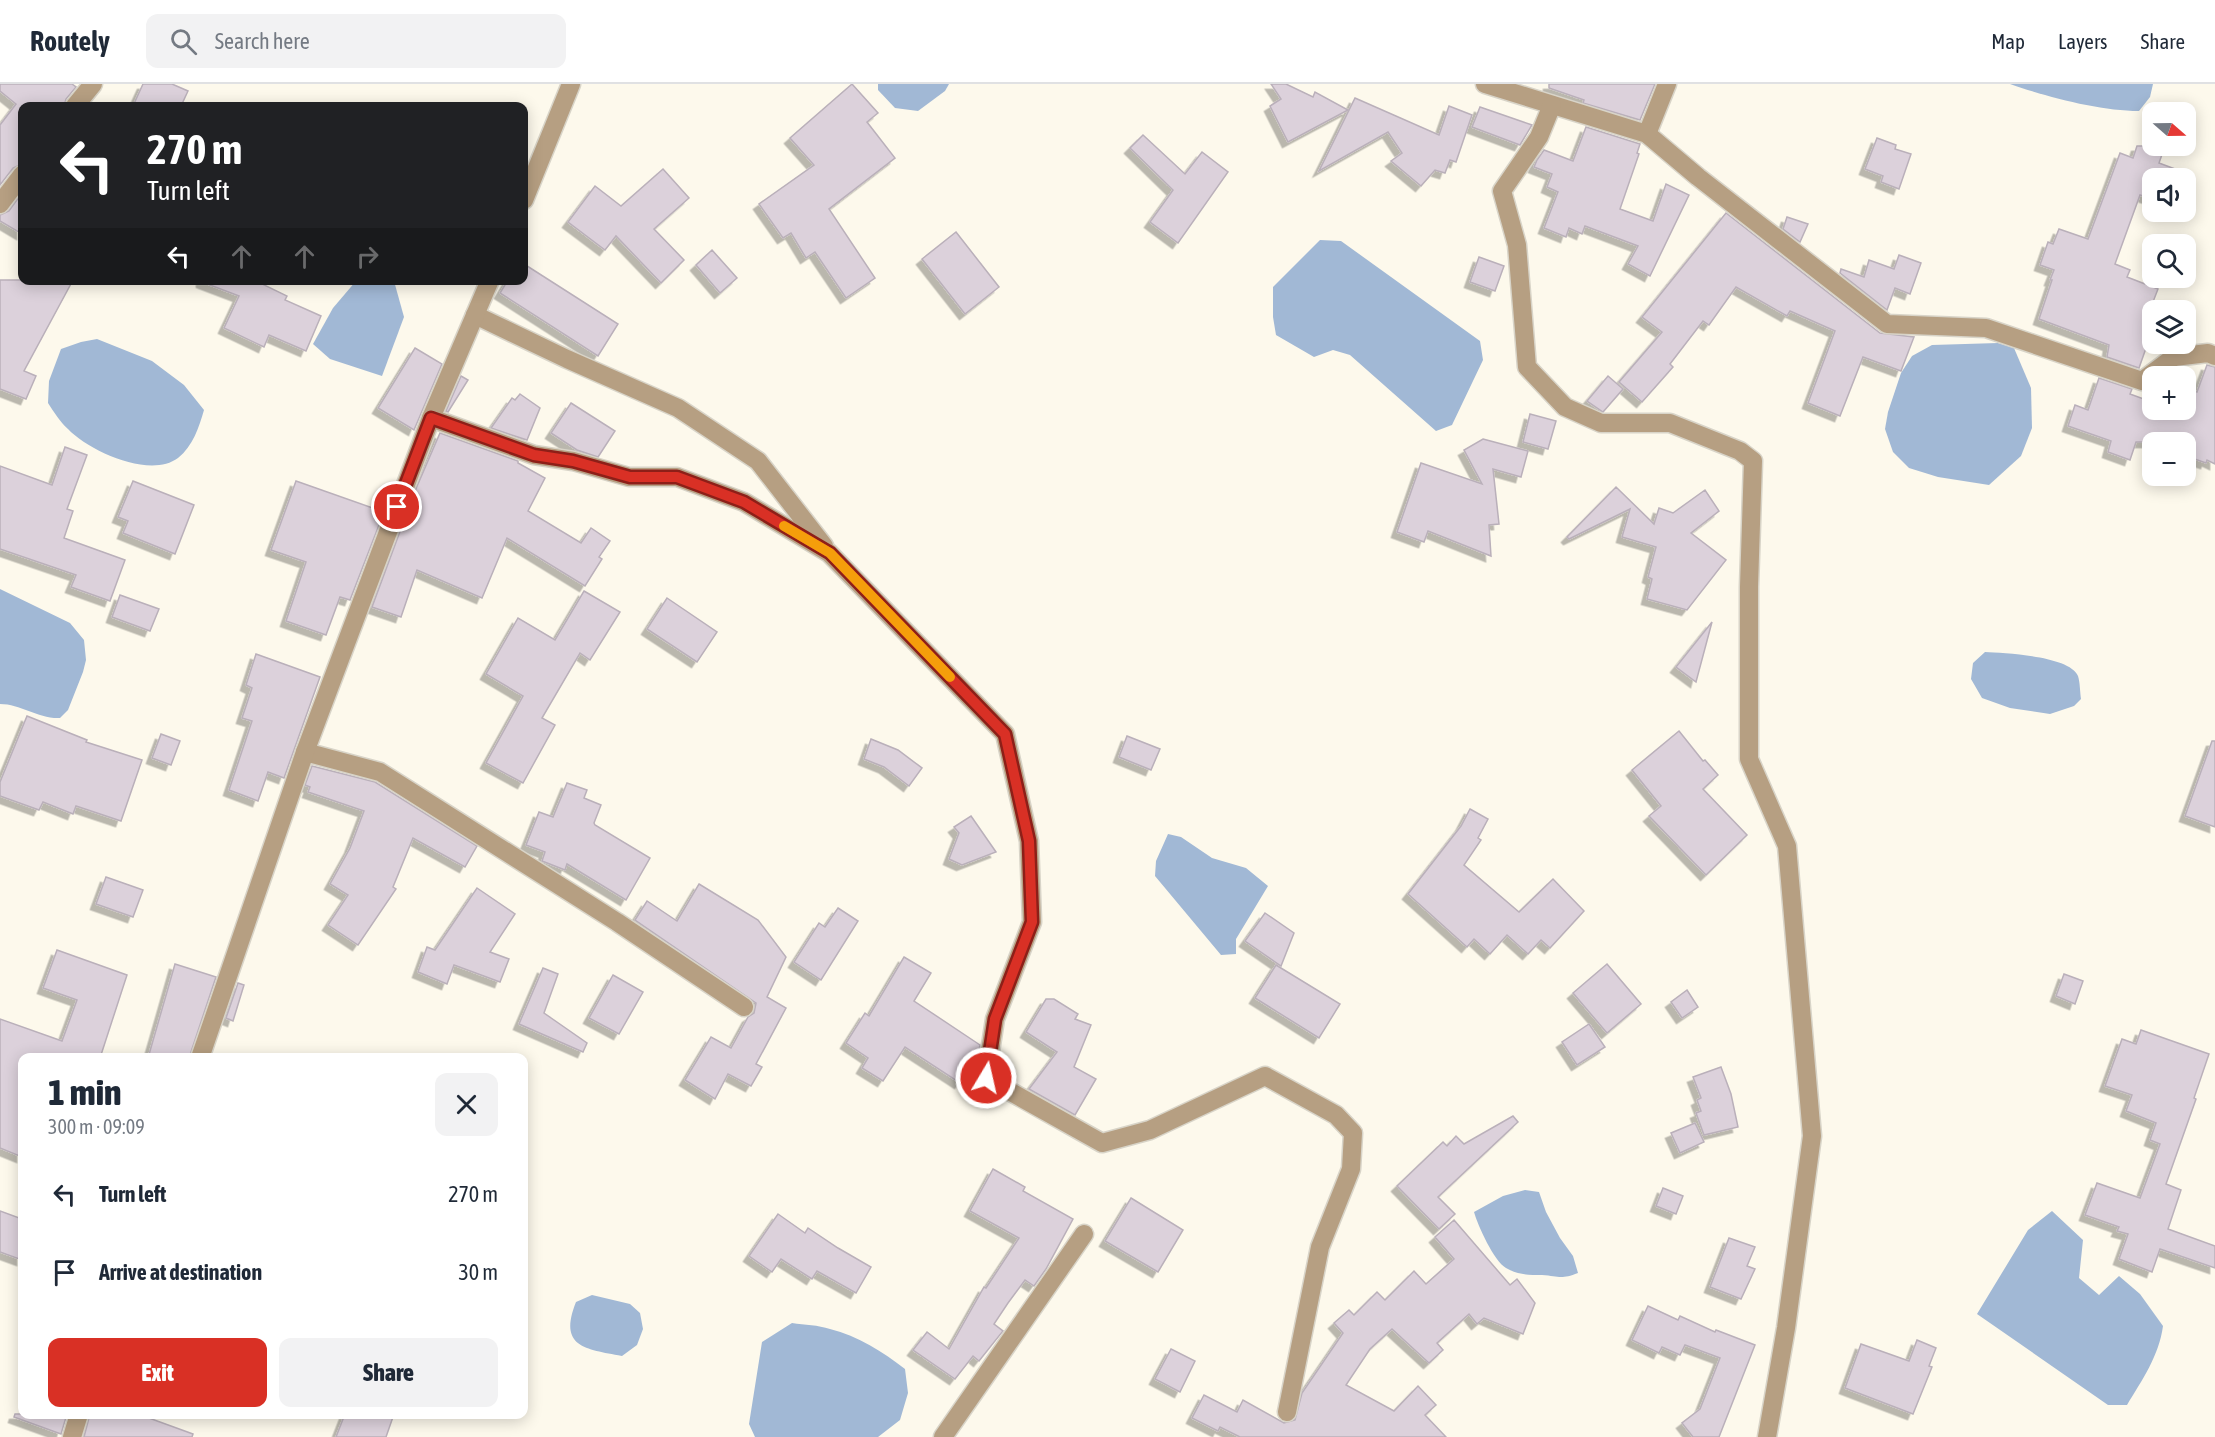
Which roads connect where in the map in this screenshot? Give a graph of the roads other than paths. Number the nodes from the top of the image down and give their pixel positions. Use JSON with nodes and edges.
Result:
{"nodes":[{"id":1,"x":93,"y":84,"type":"edge"},
{"id":2,"x":571,"y":84,"type":"edge"},
{"id":3,"x":1485,"y":84,"type":"edge"},
{"id":4,"x":1667,"y":84,"type":"edge"},
{"id":5,"x":78,"y":102,"type":"edge"},
{"id":6,"x":1552,"y":105,"type":"junction"},
{"id":7,"x":1647,"y":134,"type":"junction"},
{"id":8,"x":18,"y":180,"type":"edge"},
{"id":9,"x":528,"y":190,"type":"edge"},
{"id":10,"x":0,"y":204,"type":"edge"},
{"id":11,"x":488,"y":285,"type":"edge"},
{"id":12,"x":475,"y":315,"type":"junction"},
{"id":13,"x":2215,"y":356,"type":"edge"},
{"id":14,"x":431,"y":418,"type":"junction"},
{"id":15,"x":830,"y":553,"type":"junction"},
{"id":16,"x":305,"y":752,"type":"junction"},
{"id":17,"x":744,"y":1007,"type":"dead end"},
{"id":18,"x":202,"y":1053,"type":"edge"},
{"id":19,"x":1084,"y":1234,"type":"dead end"},
{"id":20,"x":1287,"y":1412,"type":"dead end"},
{"id":21,"x":77,"y":1419,"type":"edge"},
{"id":22,"x":72,"y":1437,"type":"edge"},
{"id":23,"x":943,"y":1437,"type":"edge"},
{"id":24,"x":1767,"y":1437,"type":"edge"}],
"edges":[{"from":1,"to":5,"type":"street"},
{"from":2,"to":9,"type":"street"},
{"from":3,"to":6,"type":"street"},
{"from":4,"to":7,"type":"street"},
{"from":6,"to":7,"type":"street"},
{"from":6,"to":24,"type":"street"},
{"from":7,"to":13,"type":"street"},
{"from":8,"to":10,"type":"street"},
{"from":11,"to":12,"type":"street"},
{"from":12,"to":14,"type":"street"},
{"from":12,"to":15,"type":"street"},
{"from":14,"to":15,"type":"street"},
{"from":14,"to":16,"type":"street"},
{"from":15,"to":20,"type":"street"},
{"from":16,"to":17,"type":"street"},
{"from":16,"to":18,"type":"street"},
{"from":19,"to":23,"type":"street"},
{"from":21,"to":22,"type":"street"}]}
